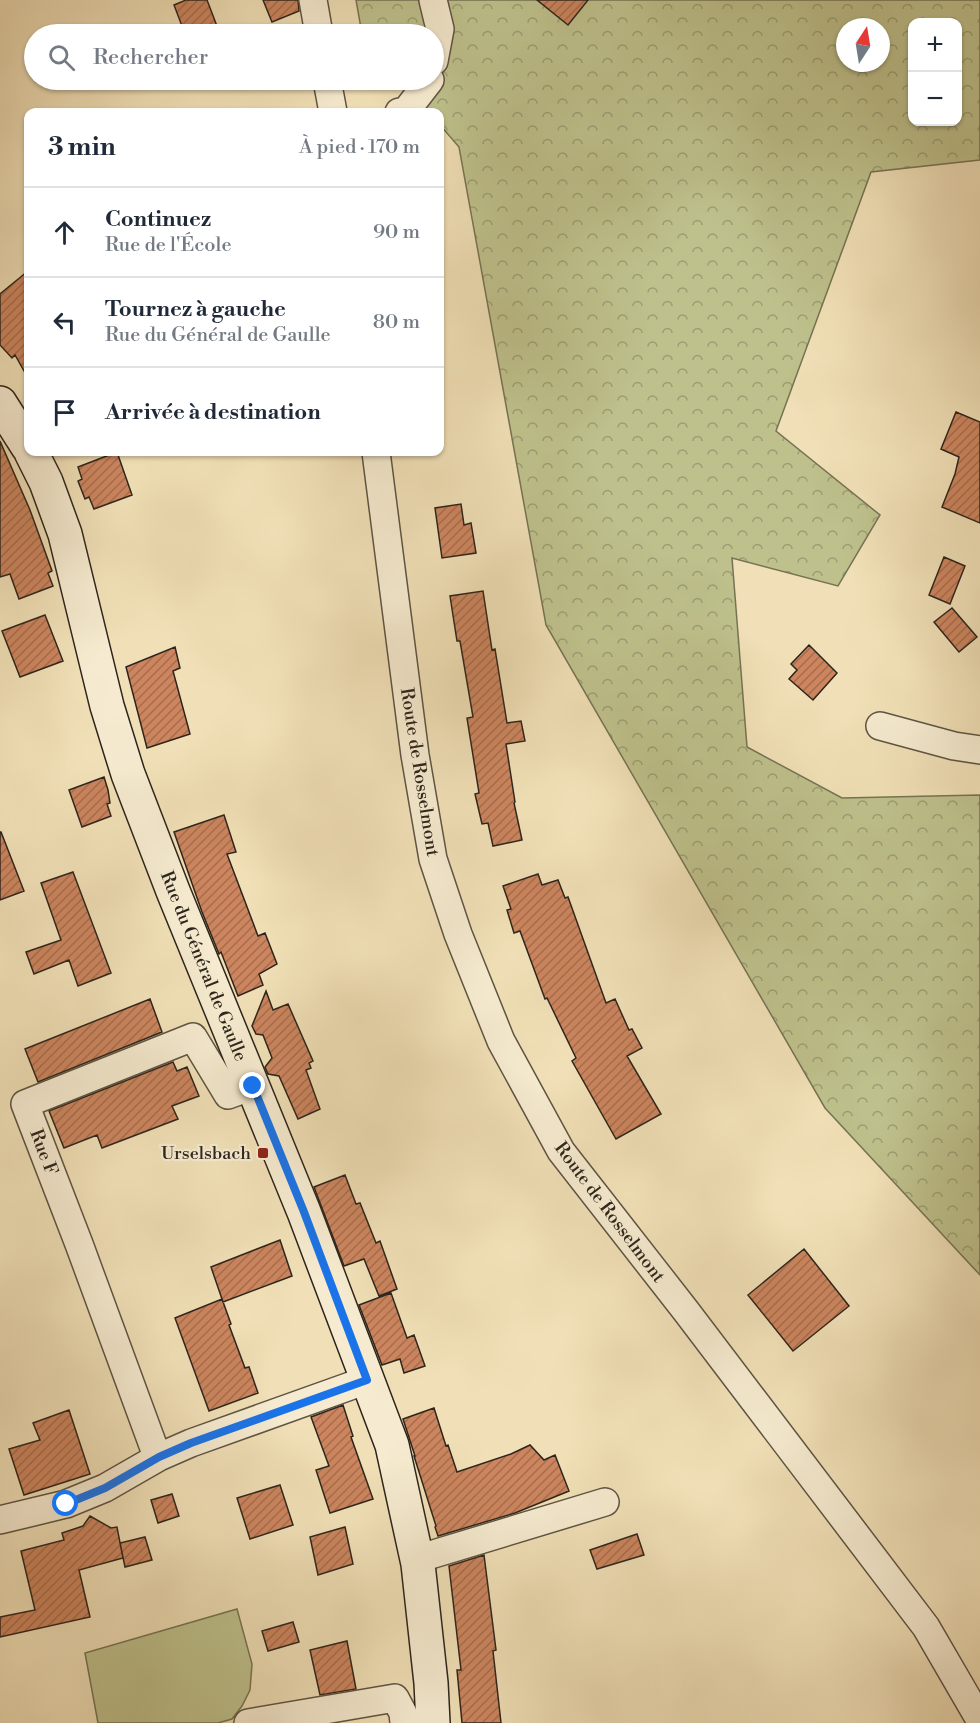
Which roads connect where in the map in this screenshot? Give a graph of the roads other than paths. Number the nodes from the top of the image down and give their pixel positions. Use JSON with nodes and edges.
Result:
{"nodes":[{"id":1,"x":313,"y":0,"type":"edge"},
{"id":2,"x":433,"y":0,"type":"edge"},
{"id":3,"x":317,"y":24,"type":"edge"},
{"id":4,"x":439,"y":24,"type":"edge"},
{"id":5,"x":329,"y":90,"type":"edge"},
{"id":6,"x":422,"y":90,"type":"edge"},
{"id":7,"x":332,"y":108,"type":"edge"},
{"id":8,"x":408,"y":108,"type":"edge"},
{"id":9,"x":0,"y":404,"type":"edge"},
{"id":10,"x":24,"y":441,"type":"edge"},
{"id":11,"x":33,"y":456,"type":"edge"},
{"id":12,"x":377,"y":456,"type":"edge"},
{"id":13,"x":880,"y":726,"type":"dead end"},
{"id":14,"x":980,"y":750,"type":"edge"},
{"id":15,"x":253,"y":1086,"type":"junction"},
{"id":16,"x":367,"y":1380,"type":"junction"},
{"id":17,"x":159,"y":1457,"type":"junction"},
{"id":18,"x":605,"y":1502,"type":"dead end"},
{"id":19,"x":0,"y":1520,"type":"edge"},
{"id":20,"x":417,"y":1559,"type":"junction"},
{"id":21,"x":980,"y":1720,"type":"edge"},
{"id":22,"x":248,"y":1723,"type":"edge"},
{"id":23,"x":404,"y":1723,"type":"edge"},
{"id":24,"x":433,"y":1723,"type":"edge"}],
"edges":[{"from":1,"to":3,"type":"street"},
{"from":2,"to":4,"type":"street"},
{"from":5,"to":7,"type":"street"},
{"from":6,"to":8,"type":"street"},
{"from":9,"to":10,"type":"main road"},
{"from":11,"to":15,"type":"main road","name":"Rue du Général de Gaulle"},
{"from":12,"to":21,"type":"street","name":"Route de Rosselmont"},
{"from":13,"to":14,"type":"street"},
{"from":15,"to":16,"type":"main road","name":"Rue du Général de Gaulle"},
{"from":15,"to":17,"type":"street","name":"Rue F"},
{"from":16,"to":17,"type":"street"},
{"from":16,"to":20,"type":"main road","name":"Rue du Général de Gaulle"},
{"from":17,"to":19,"type":"street"},
{"from":18,"to":20,"type":"street"},
{"from":20,"to":24,"type":"main road","name":"Rue du Général de Gaulle"},
{"from":22,"to":23,"type":"street"}]}
